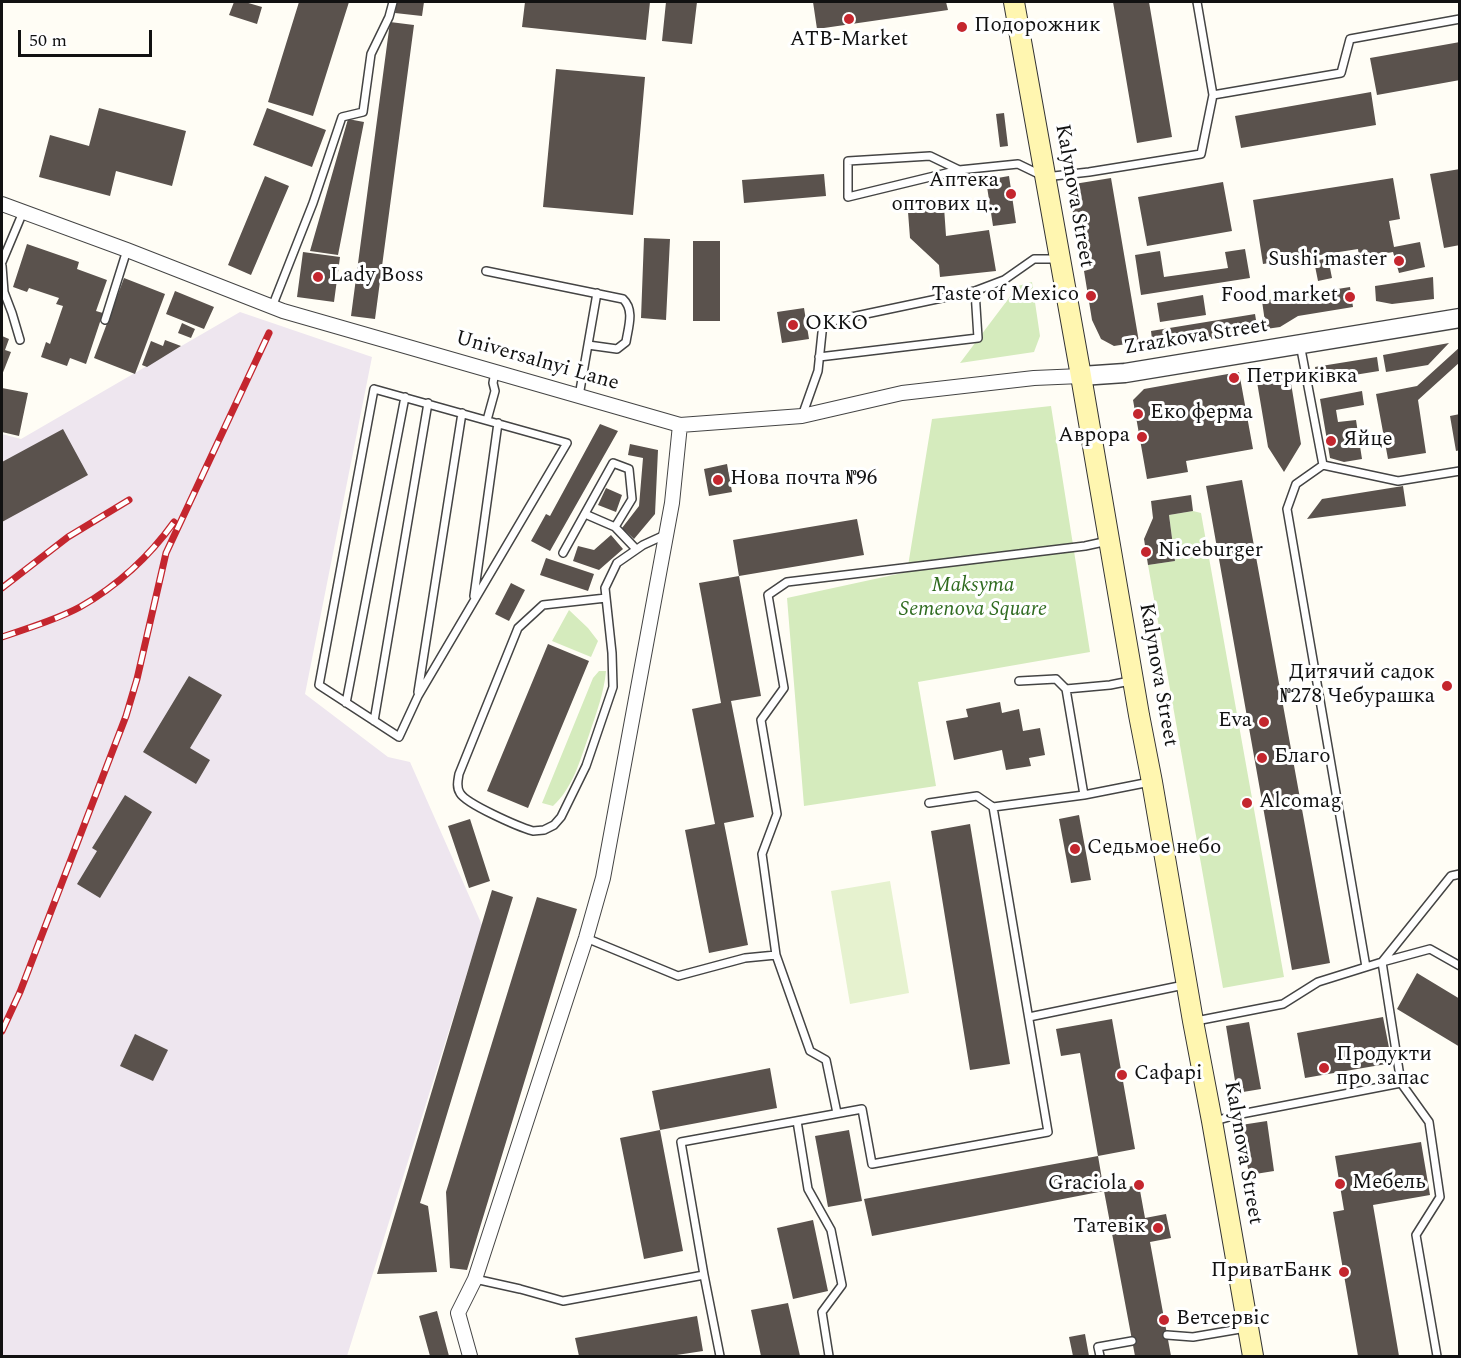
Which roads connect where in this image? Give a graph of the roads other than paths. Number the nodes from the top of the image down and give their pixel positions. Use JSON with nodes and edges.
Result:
{"nodes":[{"id":1,"x":393,"y":2,"type":"edge"},
{"id":2,"x":1014,"y":2,"type":"edge"},
{"id":3,"x":1197,"y":2,"type":"edge"},
{"id":4,"x":1460,"y":19,"type":"edge"},
{"id":5,"x":1213,"y":95,"type":"junction"},
{"id":6,"x":959,"y":170,"type":"junction"},
{"id":7,"x":1045,"y":177,"type":"junction"},
{"id":8,"x":2,"y":204,"type":"edge"},
{"id":9,"x":23,"y":212,"type":"junction"},
{"id":10,"x":126,"y":250,"type":"junction"},
{"id":11,"x":1060,"y":260,"type":"junction"},
{"id":12,"x":2,"y":264,"type":"edge"},
{"id":13,"x":486,"y":271,"type":"dead end"},
{"id":14,"x":975,"y":291,"type":"junction"},
{"id":15,"x":597,"y":293,"type":"junction"},
{"id":16,"x":272,"y":307,"type":"junction"},
{"id":17,"x":1460,"y":318,"type":"edge"},
{"id":18,"x":105,"y":320,"type":"dead end"},
{"id":19,"x":20,"y":340,"type":"dead end"},
{"id":20,"x":1300,"y":344,"type":"junction"},
{"id":21,"x":588,"y":345,"type":"junction"},
{"id":22,"x":819,"y":357,"type":"junction"},
{"id":23,"x":495,"y":372,"type":"junction"},
{"id":24,"x":1081,"y":376,"type":"junction"},
{"id":25,"x":579,"y":396,"type":"junction"},
{"id":26,"x":405,"y":397,"type":"junction"},
{"id":27,"x":428,"y":404,"type":"junction"},
{"id":28,"x":462,"y":413,"type":"junction"},
{"id":29,"x":802,"y":416,"type":"junction"},
{"id":30,"x":487,"y":420,"type":"junction"},
{"id":31,"x":498,"y":423,"type":"junction"},
{"id":32,"x":680,"y":425,"type":"junction"},
{"id":33,"x":1323,"y":465,"type":"junction"},
{"id":34,"x":1460,"y":471,"type":"edge"},
{"id":35,"x":585,"y":514,"type":"junction"},
{"id":36,"x":615,"y":527,"type":"junction"},
{"id":37,"x":667,"y":534,"type":"junction"},
{"id":38,"x":1108,"y":541,"type":"junction"},
{"id":39,"x":636,"y":549,"type":"junction"},
{"id":40,"x":563,"y":553,"type":"dead end"},
{"id":41,"x":606,"y":598,"type":"junction"},
{"id":42,"x":474,"y":601,"type":"junction"},
{"id":43,"x":1133,"y":680,"type":"junction"},
{"id":44,"x":1019,"y":681,"type":"dead end"},
{"id":45,"x":1066,"y":689,"type":"junction"},
{"id":46,"x":418,"y":696,"type":"junction"},
{"id":47,"x":346,"y":703,"type":"junction"},
{"id":48,"x":375,"y":721,"type":"junction"},
{"id":49,"x":1152,"y":782,"type":"junction"},
{"id":50,"x":1084,"y":795,"type":"junction"},
{"id":51,"x":929,"y":803,"type":"dead end"},
{"id":52,"x":993,"y":807,"type":"junction"},
{"id":53,"x":1460,"y":874,"type":"edge"},
{"id":54,"x":586,"y":938,"type":"junction"},
{"id":55,"x":776,"y":956,"type":"junction"},
{"id":56,"x":1382,"y":962,"type":"junction"},
{"id":57,"x":1460,"y":966,"type":"edge"},
{"id":58,"x":1366,"y":967,"type":"junction"},
{"id":59,"x":1187,"y":985,"type":"junction"},
{"id":60,"x":1029,"y":1017,"type":"junction"},
{"id":61,"x":1193,"y":1021,"type":"junction"},
{"id":62,"x":1401,"y":1083,"type":"junction"},
{"id":63,"x":837,"y":1113,"type":"junction"},
{"id":64,"x":797,"y":1121,"type":"junction"},
{"id":65,"x":1212,"y":1121,"type":"junction"},
{"id":66,"x":704,"y":1275,"type":"junction"},
{"id":67,"x":475,"y":1279,"type":"junction"},
{"id":68,"x":1248,"y":1327,"type":"junction"},
{"id":69,"x":1167,"y":1335,"type":"dead end"},
{"id":70,"x":1132,"y":1341,"type":"dead end"},
{"id":71,"x":470,"y":1356,"type":"edge"},
{"id":72,"x":720,"y":1356,"type":"edge"},
{"id":73,"x":829,"y":1356,"type":"edge"},
{"id":74,"x":1100,"y":1356,"type":"edge"},
{"id":75,"x":1253,"y":1356,"type":"edge"},
{"id":76,"x":1437,"y":1356,"type":"edge"}],
"edges":[{"from":1,"to":16,"type":"lane"},
{"from":2,"to":7,"type":"main road","name":"Kalynova Street"},
{"from":3,"to":5,"type":"lane"},
{"from":4,"to":5,"type":"lane"},
{"from":5,"to":7,"type":"lane"},
{"from":6,"to":6,"type":"lane"},
{"from":6,"to":7,"type":"lane"},
{"from":7,"to":11,"type":"main road","name":"Kalynova Street"},
{"from":8,"to":9,"type":"street","name":"Universalnyi Lane"},
{"from":9,"to":10,"type":"street","name":"Universalnyi Lane"},
{"from":9,"to":12,"type":"lane"},
{"from":10,"to":16,"type":"street","name":"Universalnyi Lane"},
{"from":10,"to":18,"type":"lane"},
{"from":11,"to":14,"type":"lane"},
{"from":11,"to":24,"type":"main road","name":"Kalynova Street"},
{"from":12,"to":19,"type":"lane"},
{"from":13,"to":15,"type":"lane"},
{"from":14,"to":22,"type":"lane"},
{"from":14,"to":22,"type":"lane"},
{"from":15,"to":21,"type":"lane"},
{"from":15,"to":21,"type":"lane"},
{"from":16,"to":23,"type":"street","name":"Universalnyi Lane"},
{"from":17,"to":20,"type":"street","name":"Zrazkova Street"},
{"from":20,"to":24,"type":"street","name":"Zrazkova Street"},
{"from":20,"to":33,"type":"lane"},
{"from":21,"to":25,"type":"lane"},
{"from":22,"to":29,"type":"lane"},
{"from":23,"to":25,"type":"street","name":"Universalnyi Lane"},
{"from":23,"to":30,"type":"lane"},
{"from":24,"to":29,"type":"street","name":"Universalnyi Lane"},
{"from":24,"to":38,"type":"main road","name":"Kalynova Street"},
{"from":25,"to":32,"type":"street","name":"Universalnyi Lane"},
{"from":26,"to":27,"type":"lane"},
{"from":26,"to":47,"type":"lane"},
{"from":26,"to":47,"type":"lane"},
{"from":27,"to":28,"type":"lane"},
{"from":27,"to":48,"type":"lane"},
{"from":28,"to":30,"type":"lane"},
{"from":28,"to":46,"type":"lane"},
{"from":29,"to":32,"type":"street","name":"Universalnyi Lane"},
{"from":30,"to":31,"type":"lane"},
{"from":31,"to":42,"type":"lane"},
{"from":31,"to":42,"type":"lane"},
{"from":32,"to":37,"type":"street"},
{"from":33,"to":34,"type":"lane"},
{"from":33,"to":58,"type":"lane"},
{"from":35,"to":36,"type":"lane"},
{"from":35,"to":36,"type":"lane"},
{"from":35,"to":40,"type":"lane"},
{"from":36,"to":39,"type":"lane"},
{"from":37,"to":39,"type":"lane"},
{"from":37,"to":54,"type":"street"},
{"from":38,"to":43,"type":"main road","name":"Kalynova Street"},
{"from":38,"to":55,"type":"lane"},
{"from":39,"to":41,"type":"lane"},
{"from":41,"to":41,"type":"lane"},
{"from":42,"to":46,"type":"lane"},
{"from":43,"to":45,"type":"lane"},
{"from":43,"to":49,"type":"main road","name":"Kalynova Street"},
{"from":44,"to":45,"type":"lane"},
{"from":45,"to":50,"type":"lane"},
{"from":46,"to":48,"type":"lane"},
{"from":47,"to":48,"type":"lane"},
{"from":49,"to":50,"type":"lane"},
{"from":49,"to":59,"type":"main road","name":"Kalynova Street"},
{"from":50,"to":52,"type":"lane"},
{"from":51,"to":52,"type":"lane"},
{"from":52,"to":60,"type":"lane"},
{"from":53,"to":56,"type":"lane"},
{"from":54,"to":55,"type":"lane"},
{"from":54,"to":67,"type":"street"},
{"from":55,"to":63,"type":"lane"},
{"from":56,"to":57,"type":"lane"},
{"from":56,"to":58,"type":"lane"},
{"from":56,"to":62,"type":"lane"},
{"from":58,"to":61,"type":"lane"},
{"from":59,"to":60,"type":"lane"},
{"from":59,"to":61,"type":"main road","name":"Kalynova Street"},
{"from":60,"to":63,"type":"lane"},
{"from":61,"to":65,"type":"main road","name":"Kalynova Street"},
{"from":62,"to":65,"type":"lane"},
{"from":62,"to":76,"type":"lane"},
{"from":63,"to":64,"type":"lane"},
{"from":64,"to":66,"type":"lane"},
{"from":64,"to":73,"type":"lane"},
{"from":65,"to":68,"type":"main road","name":"Kalynova Street"},
{"from":66,"to":67,"type":"lane"},
{"from":66,"to":72,"type":"lane"},
{"from":67,"to":71,"type":"street"},
{"from":68,"to":69,"type":"lane"},
{"from":68,"to":75,"type":"main road","name":"Kalynova Street"},
{"from":70,"to":74,"type":"lane"}]}
